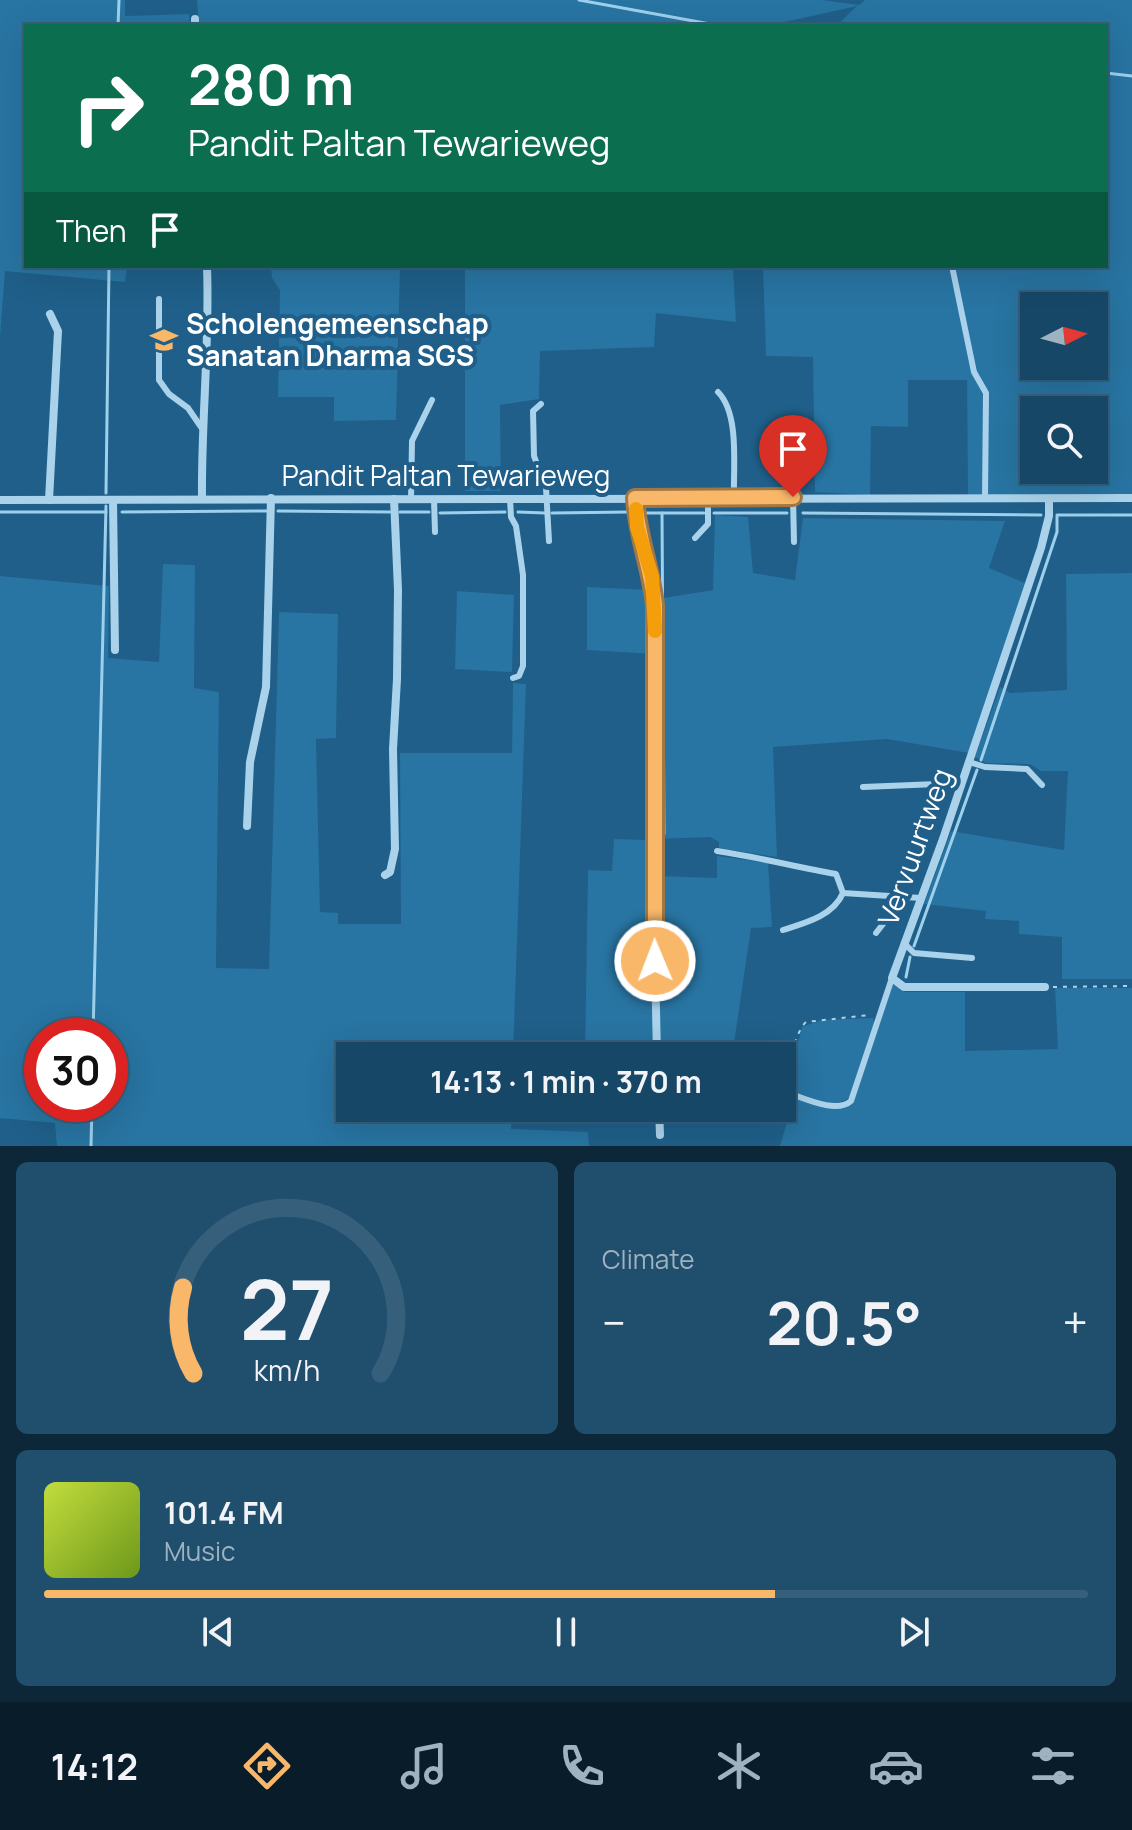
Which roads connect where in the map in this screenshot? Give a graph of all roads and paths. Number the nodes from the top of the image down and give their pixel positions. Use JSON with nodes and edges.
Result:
{"nodes":[{"id":1,"x":207,"y":268,"type":"edge"},
{"id":2,"x":952,"y":268,"type":"edge"},
{"id":3,"x":159,"y":299,"type":"dead end"},
{"id":4,"x":50,"y":314,"type":"dead end"},
{"id":5,"x":718,"y":392,"type":"dead end"},
{"id":6,"x":432,"y":400,"type":"dead end"},
{"id":7,"x":541,"y":404,"type":"dead end"},
{"id":8,"x":201,"y":427,"type":"junction"},
{"id":9,"x":793,"y":497,"type":"junction"},
{"id":10,"x":271,"y":498,"type":"junction"},
{"id":11,"x":510,"y":498,"type":"junction"},
{"id":12,"x":547,"y":498,"type":"junction"},
{"id":13,"x":635,"y":498,"type":"junction"},
{"id":14,"x":708,"y":498,"type":"junction"},
{"id":15,"x":734,"y":498,"type":"junction"},
{"id":16,"x":1132,"y":498,"type":"edge"},
{"id":17,"x":202,"y":499,"type":"junction"},
{"id":18,"x":394,"y":499,"type":"junction"},
{"id":19,"x":411,"y":499,"type":"junction"},
{"id":20,"x":434,"y":499,"type":"junction"},
{"id":21,"x":985,"y":499,"type":"junction"},
{"id":22,"x":0,"y":500,"type":"edge"},
{"id":23,"x":49,"y":500,"type":"junction"},
{"id":24,"x":113,"y":500,"type":"junction"},
{"id":25,"x":1049,"y":500,"type":"junction"},
{"id":26,"x":435,"y":532,"type":"dead end"},
{"id":27,"x":695,"y":538,"type":"dead end"},
{"id":28,"x":549,"y":541,"type":"dead end"},
{"id":29,"x":794,"y":542,"type":"dead end"},
{"id":30,"x":115,"y":650,"type":"dead end"},
{"id":31,"x":513,"y":678,"type":"dead end"},
{"id":32,"x":969,"y":762,"type":"junction"},
{"id":33,"x":962,"y":783,"type":"junction"},
{"id":34,"x":1042,"y":785,"type":"dead end"},
{"id":35,"x":863,"y":787,"type":"dead end"},
{"id":36,"x":247,"y":826,"type":"dead end"},
{"id":37,"x":717,"y":851,"type":"dead end"},
{"id":38,"x":385,"y":875,"type":"dead end"},
{"id":39,"x":843,"y":893,"type":"junction"},
{"id":40,"x":904,"y":897,"type":"junction"},
{"id":41,"x":921,"y":898,"type":"junction"},
{"id":42,"x":783,"y":930,"type":"dead end"},
{"id":43,"x":876,"y":933,"type":"dead end"},
{"id":44,"x":904,"y":943,"type":"junction"},
{"id":45,"x":972,"y":958,"type":"dead end"},
{"id":46,"x":892,"y":978,"type":"junction"},
{"id":47,"x":1132,"y":986,"type":"edge"},
{"id":48,"x":1045,"y":987,"type":"joint"},
{"id":49,"x":882,"y":1011,"type":"junction"},
{"id":50,"x":657,"y":1042,"type":"edge"},
{"id":51,"x":796,"y":1045,"type":"edge"},
{"id":52,"x":796,"y":1095,"type":"edge"},
{"id":53,"x":660,"y":1122,"type":"edge"},
{"id":54,"x":660,"y":1135,"type":"dead end"}],
"edges":[{"from":1,"to":8,"type":"street"},
{"from":2,"to":21,"type":"lane"},
{"from":3,"to":8,"type":"lane"},
{"from":4,"to":23,"type":"street"},
{"from":5,"to":15,"type":"lane"},
{"from":6,"to":19,"type":"lane"},
{"from":7,"to":12,"type":"lane"},
{"from":8,"to":17,"type":"street"},
{"from":9,"to":15,"type":"street","name":"Pandit Paltan Tewarieweg"},
{"from":9,"to":21,"type":"street","name":"Pandit Paltan Tewarieweg"},
{"from":9,"to":29,"type":"lane"},
{"from":10,"to":17,"type":"street","name":"Pandit Paltan Tewarieweg"},
{"from":10,"to":18,"type":"street","name":"Pandit Paltan Tewarieweg"},
{"from":10,"to":36,"type":"street"},
{"from":11,"to":12,"type":"street","name":"Pandit Paltan Tewarieweg"},
{"from":11,"to":20,"type":"street","name":"Pandit Paltan Tewarieweg"},
{"from":11,"to":31,"type":"lane"},
{"from":12,"to":13,"type":"street","name":"Pandit Paltan Tewarieweg"},
{"from":12,"to":28,"type":"lane"},
{"from":13,"to":14,"type":"street","name":"Pandit Paltan Tewarieweg"},
{"from":13,"to":50,"type":"street"},
{"from":14,"to":15,"type":"street","name":"Pandit Paltan Tewarieweg"},
{"from":14,"to":27,"type":"lane"},
{"from":16,"to":25,"type":"street","name":"Pandit Paltan Tewarieweg"},
{"from":17,"to":24,"type":"street","name":"Pandit Paltan Tewarieweg"},
{"from":18,"to":19,"type":"street","name":"Pandit Paltan Tewarieweg"},
{"from":18,"to":38,"type":"street"},
{"from":19,"to":20,"type":"street","name":"Pandit Paltan Tewarieweg"},
{"from":20,"to":26,"type":"lane"},
{"from":21,"to":25,"type":"street","name":"Pandit Paltan Tewarieweg"},
{"from":22,"to":23,"type":"street","name":"Pandit Paltan Tewarieweg"},
{"from":23,"to":24,"type":"street","name":"Pandit Paltan Tewarieweg"},
{"from":24,"to":30,"type":"street"},
{"from":25,"to":32,"type":"street","name":"Vervuurtweg"},
{"from":32,"to":33,"type":"street","name":"Vervuurtweg"},
{"from":32,"to":34,"type":"lane"},
{"from":33,"to":35,"type":"lane"},
{"from":33,"to":41,"type":"street","name":"Vervuurtweg"},
{"from":37,"to":39,"type":"lane"},
{"from":39,"to":40,"type":"lane"},
{"from":39,"to":42,"type":"lane"},
{"from":40,"to":41,"type":"lane"},
{"from":40,"to":43,"type":"lane"},
{"from":41,"to":44,"type":"street","name":"Vervuurtweg"},
{"from":44,"to":45,"type":"lane"},
{"from":44,"to":46,"type":"street","name":"Vervuurtweg"},
{"from":46,"to":48,"type":"street"},
{"from":46,"to":49,"type":"lane"},
{"from":47,"to":48,"type":"path"},
{"from":49,"to":51,"type":"path"},
{"from":49,"to":52,"type":"lane"},
{"from":53,"to":54,"type":"street"}]}
